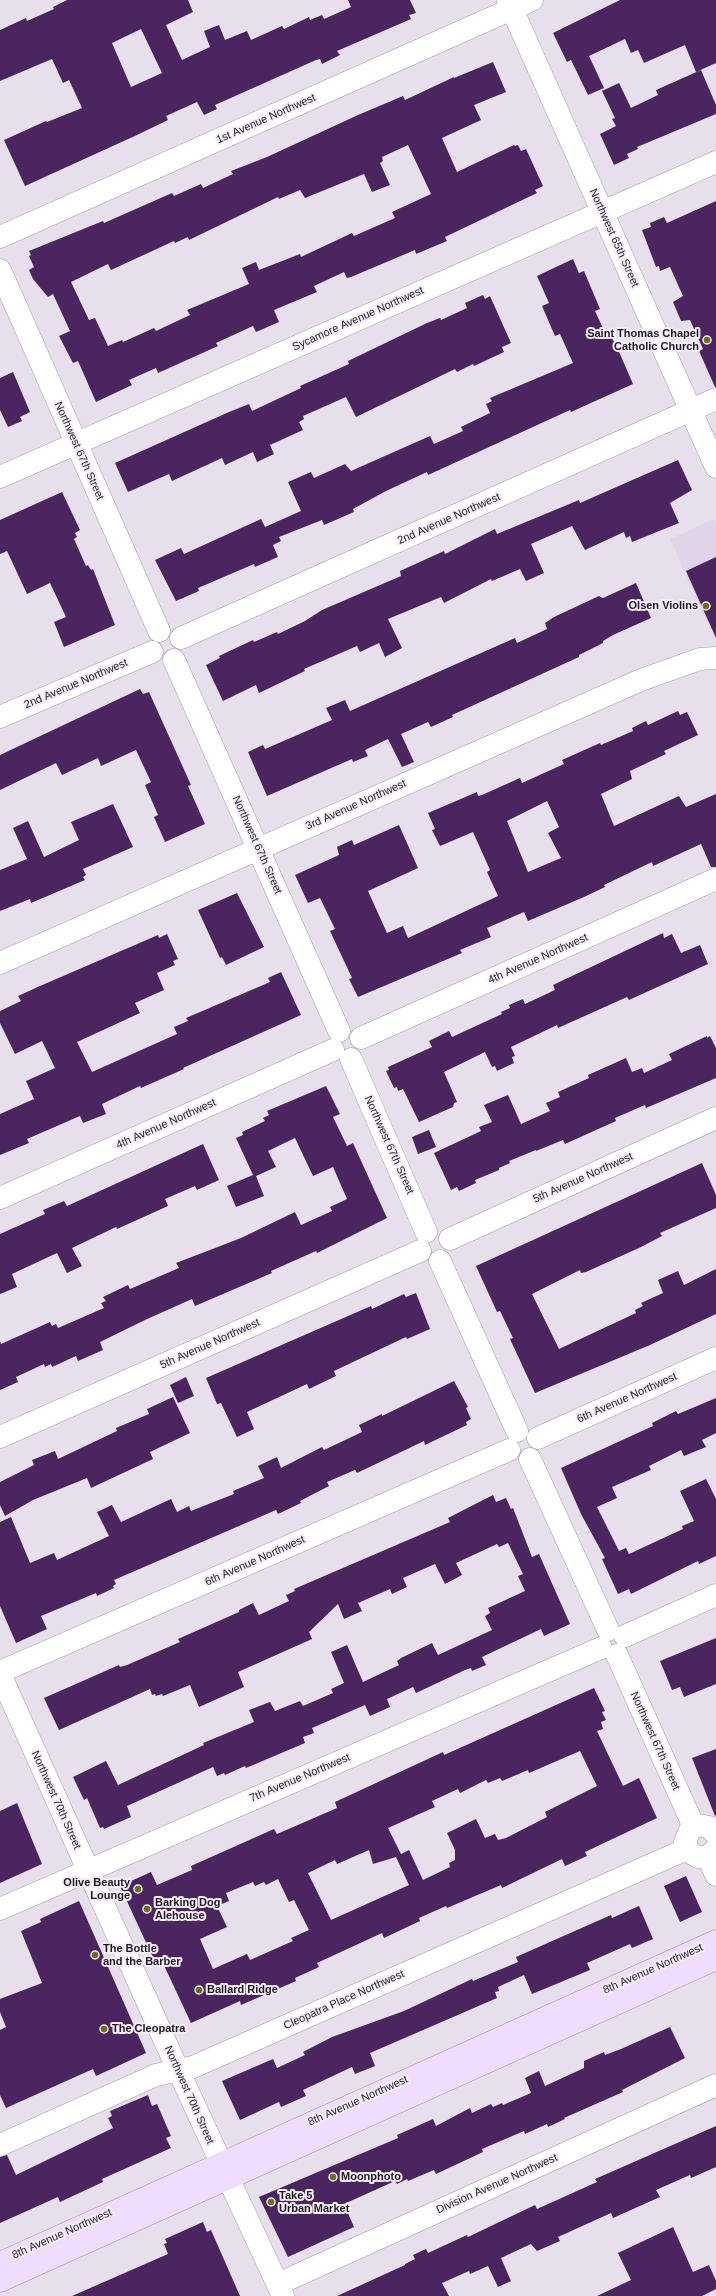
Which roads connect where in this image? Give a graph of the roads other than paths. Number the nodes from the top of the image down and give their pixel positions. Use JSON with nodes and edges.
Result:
{"nodes":[{"id":1,"x":532,"y":0,"type":"edge"},
{"id":2,"x":510,"y":5,"type":"edge"},
{"id":3,"x":716,"y":162,"type":"edge"},
{"id":4,"x":602,"y":211,"type":"junction"},
{"id":5,"x":0,"y":237,"type":"edge"},
{"id":6,"x":0,"y":270,"type":"edge"},
{"id":7,"x":716,"y":399,"type":"edge"},
{"id":8,"x":691,"y":410,"type":"junction"},
{"id":9,"x":76,"y":444,"type":"junction"},
{"id":10,"x":716,"y":467,"type":"edge"},
{"id":11,"x":0,"y":477,"type":"edge"},
{"id":12,"x":160,"y":631,"type":"junction"},
{"id":13,"x":181,"y":638,"type":"junction"},
{"id":14,"x":152,"y":652,"type":"junction"},
{"id":15,"x":711,"y":656,"type":"edge"},
{"id":16,"x":174,"y":660,"type":"junction"},
{"id":17,"x":0,"y":717,"type":"edge"},
{"id":18,"x":258,"y":848,"type":"junction"},
{"id":19,"x":716,"y":879,"type":"edge"},
{"id":20,"x":0,"y":963,"type":"edge"},
{"id":21,"x":341,"y":1046,"type":"junction"},
{"id":22,"x":716,"y":1118,"type":"edge"},
{"id":23,"x":0,"y":1198,"type":"edge"},
{"id":24,"x":450,"y":1239,"type":"junction"},
{"id":25,"x":423,"y":1242,"type":"junction"},
{"id":26,"x":440,"y":1260,"type":"junction"},
{"id":27,"x":716,"y":1358,"type":"edge"},
{"id":28,"x":0,"y":1437,"type":"edge"},
{"id":29,"x":538,"y":1438,"type":"junction"},
{"id":30,"x":513,"y":1440,"type":"junction"},
{"id":31,"x":530,"y":1460,"type":"junction"},
{"id":32,"x":716,"y":1595,"type":"edge"},
{"id":33,"x":613,"y":1642,"type":"junction"},
{"id":34,"x":0,"y":1673,"type":"edge"},
{"id":35,"x":694,"y":1827,"type":"junction"},
{"id":36,"x":716,"y":1834,"type":"edge"},
{"id":37,"x":687,"y":1849,"type":"junction"},
{"id":38,"x":713,"y":1860,"type":"edge"},
{"id":39,"x":88,"y":1870,"type":"junction"},
{"id":40,"x":0,"y":1909,"type":"edge"},
{"id":41,"x":716,"y":1940,"type":"edge"},
{"id":42,"x":716,"y":1959,"type":"edge"},
{"id":43,"x":178,"y":2070,"type":"junction"},
{"id":44,"x":716,"y":2085,"type":"edge"},
{"id":45,"x":0,"y":2145,"type":"edge"},
{"id":46,"x":224,"y":2171,"type":"junction"},
{"id":47,"x":0,"y":2262,"type":"edge"},
{"id":48,"x":0,"y":2281,"type":"edge"},
{"id":49,"x":280,"y":2290,"type":"edge"}],
"edges":[{"from":1,"to":2,"type":"street","name":"1st Avenue Northwest"},
{"from":2,"to":4,"type":"street","name":"Northwest 65th Street"},
{"from":2,"to":5,"type":"street","name":"1st Avenue Northwest"},
{"from":3,"to":4,"type":"street","name":"Sycamore Avenue Northwest"},
{"from":4,"to":8,"type":"street","name":"Northwest 65th Street"},
{"from":4,"to":9,"type":"street","name":"Sycamore Avenue Northwest"},
{"from":6,"to":9,"type":"street","name":"Northwest 67th Street"},
{"from":7,"to":8,"type":"street","name":"2nd Avenue Northwest"},
{"from":8,"to":10,"type":"street","name":"Northwest 65th Street"},
{"from":8,"to":13,"type":"street","name":"2nd Avenue Northwest"},
{"from":9,"to":11,"type":"street","name":"Sycamore Avenue Northwest"},
{"from":9,"to":12,"type":"street","name":"Northwest 67th Street"},
{"from":12,"to":13,"type":"street"},
{"from":12,"to":14,"type":"street"},
{"from":13,"to":16,"type":"street"},
{"from":14,"to":16,"type":"street"},
{"from":14,"to":17,"type":"street","name":"2nd Avenue Northwest"},
{"from":15,"to":18,"type":"street","name":"3rd Avenue Northwest"},
{"from":16,"to":18,"type":"street","name":"Northwest 67th Street"},
{"from":18,"to":20,"type":"street","name":"3rd Avenue Northwest"},
{"from":18,"to":21,"type":"street","name":"Northwest 67th Street"},
{"from":19,"to":21,"type":"street","name":"4th Avenue Northwest"},
{"from":21,"to":23,"type":"street","name":"4th Avenue Northwest"},
{"from":21,"to":25,"type":"street","name":"Northwest 67th Street"},
{"from":22,"to":24,"type":"street","name":"5th Avenue Northwest"},
{"from":24,"to":25,"type":"street"},
{"from":24,"to":26,"type":"street"},
{"from":25,"to":26,"type":"street"},
{"from":25,"to":28,"type":"street","name":"5th Avenue Northwest"},
{"from":26,"to":30,"type":"street"},
{"from":27,"to":29,"type":"street","name":"6th Avenue Northwest"},
{"from":29,"to":30,"type":"street"},
{"from":29,"to":31,"type":"street"},
{"from":30,"to":31,"type":"street"},
{"from":30,"to":34,"type":"street","name":"6th Avenue Northwest"},
{"from":31,"to":33,"type":"street","name":"Northwest 67th Street"},
{"from":32,"to":33,"type":"street","name":"7th Avenue Northwest"},
{"from":33,"to":35,"type":"street","name":"Northwest 67th Street"},
{"from":33,"to":39,"type":"street","name":"7th Avenue Northwest"},
{"from":34,"to":39,"type":"street","name":"Northwest 70th Street"},
{"from":35,"to":36,"type":"street"},
{"from":35,"to":37,"type":"street"},
{"from":37,"to":38,"type":"street"},
{"from":37,"to":43,"type":"street","name":"Cleopatra Place Northwest"},
{"from":39,"to":40,"type":"street","name":"7th Avenue Northwest"},
{"from":39,"to":43,"type":"street","name":"Northwest 70th Street"},
{"from":41,"to":46,"type":"main road","name":"8th Avenue Northwest"},
{"from":42,"to":46,"type":"main road","name":"8th Avenue Northwest"},
{"from":43,"to":45,"type":"street","name":"Cleopatra Place Northwest"},
{"from":43,"to":46,"type":"street","name":"Northwest 70th Street"},
{"from":44,"to":49,"type":"street","name":"Division Avenue Northwest"},
{"from":46,"to":47,"type":"main road","name":"8th Avenue Northwest"},
{"from":46,"to":48,"type":"main road","name":"8th Avenue Northwest"},
{"from":46,"to":49,"type":"street","name":"Northwest 70th Street"}]}
